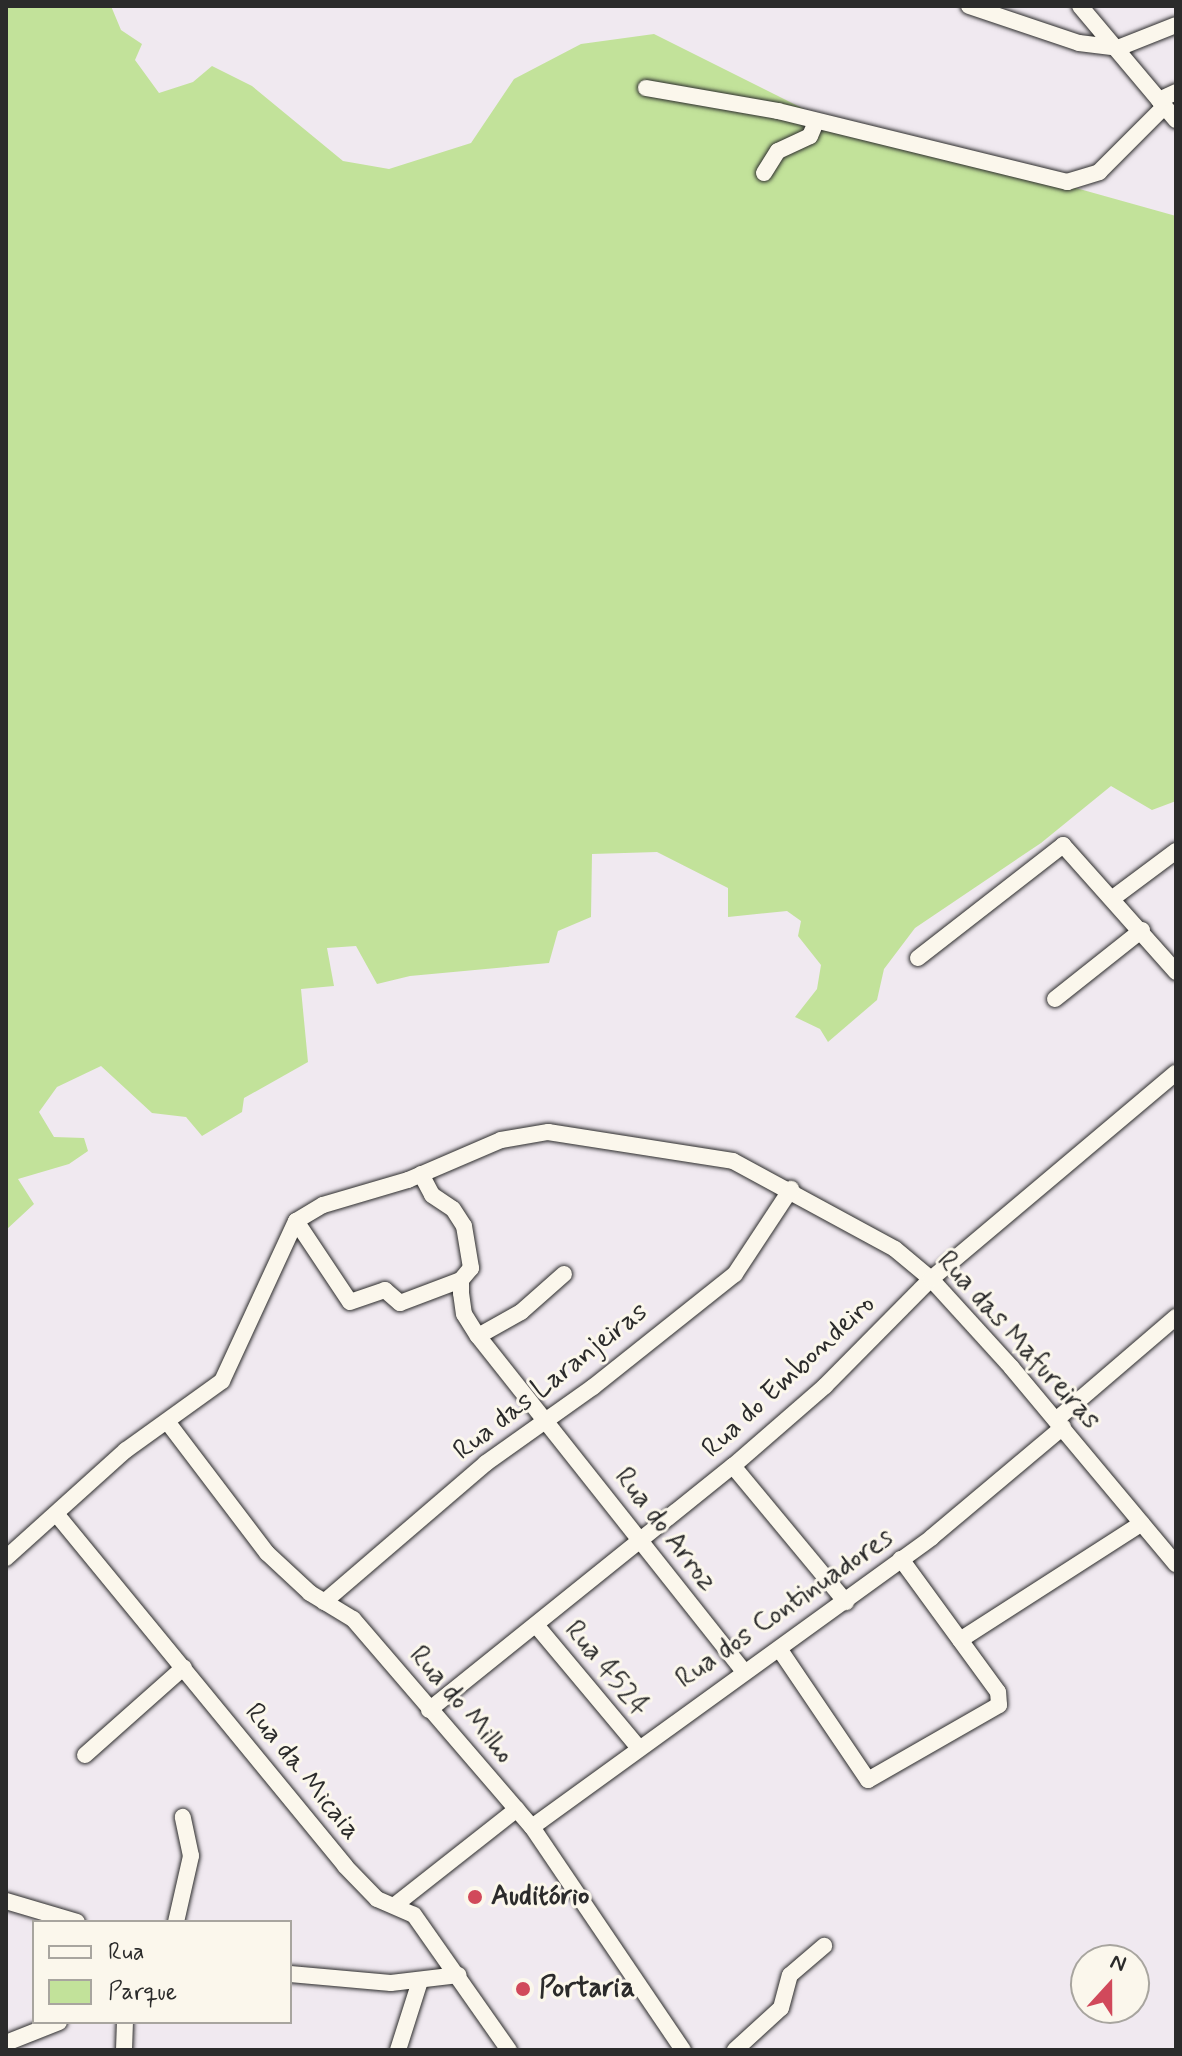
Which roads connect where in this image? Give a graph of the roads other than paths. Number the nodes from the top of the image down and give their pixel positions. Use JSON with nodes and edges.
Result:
{"nodes":[{"id":1,"x":969,"y":6,"type":"edge"},
{"id":2,"x":1080,"y":6,"type":"edge"},
{"id":3,"x":1176,"y":25,"type":"edge"},
{"id":4,"x":1118,"y":48,"type":"junction"},
{"id":5,"x":646,"y":88,"type":"dead end"},
{"id":6,"x":1176,"y":92,"type":"edge"},
{"id":7,"x":1162,"y":103,"type":"junction"},
{"id":8,"x":1176,"y":120,"type":"edge"},
{"id":9,"x":815,"y":124,"type":"junction"},
{"id":10,"x":764,"y":173,"type":"dead end"},
{"id":11,"x":1176,"y":851,"type":"edge"},
{"id":12,"x":1113,"y":898,"type":"junction"},
{"id":13,"x":1142,"y":930,"type":"junction"},
{"id":14,"x":918,"y":958,"type":"dead end"},
{"id":15,"x":1176,"y":972,"type":"edge"},
{"id":16,"x":1055,"y":999,"type":"dead end"},
{"id":17,"x":1176,"y":1073,"type":"edge"},
{"id":18,"x":421,"y":1174,"type":"junction"},
{"id":19,"x":791,"y":1189,"type":"junction"},
{"id":20,"x":296,"y":1221,"type":"junction"},
{"id":21,"x":564,"y":1274,"type":"dead end"},
{"id":22,"x":931,"y":1279,"type":"junction"},
{"id":23,"x":461,"y":1280,"type":"junction"},
{"id":24,"x":1176,"y":1317,"type":"edge"},
{"id":25,"x":478,"y":1336,"type":"junction"},
{"id":26,"x":546,"y":1419,"type":"junction"},
{"id":27,"x":1060,"y":1423,"type":"junction"},
{"id":28,"x":169,"y":1424,"type":"junction"},
{"id":29,"x":733,"y":1466,"type":"junction"},
{"id":30,"x":58,"y":1516,"type":"junction"},
{"id":31,"x":1142,"y":1523,"type":"junction"},
{"id":32,"x":640,"y":1543,"type":"junction"},
{"id":33,"x":6,"y":1558,"type":"edge"},
{"id":34,"x":901,"y":1559,"type":"junction"},
{"id":35,"x":1176,"y":1564,"type":"edge"},
{"id":36,"x":324,"y":1602,"type":"junction"},
{"id":37,"x":846,"y":1602,"type":"junction"},
{"id":38,"x":536,"y":1625,"type":"junction"},
{"id":39,"x":960,"y":1640,"type":"junction"},
{"id":40,"x":780,"y":1650,"type":"junction"},
{"id":41,"x":184,"y":1667,"type":"junction"},
{"id":42,"x":744,"y":1672,"type":"junction"},
{"id":43,"x":429,"y":1710,"type":"junction"},
{"id":44,"x":637,"y":1746,"type":"junction"},
{"id":45,"x":85,"y":1755,"type":"dead end"},
{"id":46,"x":517,"y":1809,"type":"junction"},
{"id":47,"x":183,"y":1817,"type":"dead end"},
{"id":48,"x":532,"y":1827,"type":"junction"},
{"id":49,"x":6,"y":1901,"type":"edge"},
{"id":50,"x":395,"y":1905,"type":"junction"},
{"id":51,"x":70,"y":1920,"type":"edge"},
{"id":52,"x":176,"y":1920,"type":"edge"},
{"id":53,"x":824,"y":1946,"type":"dead end"},
{"id":54,"x":292,"y":1974,"type":"edge"},
{"id":55,"x":459,"y":1975,"type":"junction"},
{"id":56,"x":420,"y":1981,"type":"junction"},
{"id":57,"x":54,"y":2024,"type":"edge"},
{"id":58,"x":125,"y":2024,"type":"edge"},
{"id":59,"x":6,"y":2043,"type":"edge"},
{"id":60,"x":124,"y":2050,"type":"edge"},
{"id":61,"x":398,"y":2050,"type":"edge"},
{"id":62,"x":509,"y":2050,"type":"edge"},
{"id":63,"x":683,"y":2050,"type":"edge"},
{"id":64,"x":735,"y":2050,"type":"edge"}],
"edges":[{"from":1,"to":4,"type":"street"},
{"from":2,"to":4,"type":"street"},
{"from":3,"to":4,"type":"street"},
{"from":4,"to":7,"type":"street"},
{"from":5,"to":9,"type":"street"},
{"from":6,"to":7,"type":"street"},
{"from":7,"to":8,"type":"street"},
{"from":7,"to":9,"type":"street"},
{"from":9,"to":10,"type":"street"},
{"from":11,"to":12,"type":"street"},
{"from":12,"to":13,"type":"street"},
{"from":12,"to":14,"type":"street"},
{"from":13,"to":15,"type":"street"},
{"from":13,"to":16,"type":"street"},
{"from":17,"to":22,"type":"street","name":"Rua do Embondeiro"},
{"from":18,"to":19,"type":"street","name":"Rua das Mafureiras"},
{"from":18,"to":20,"type":"street","name":"Rua das Mafureiras"},
{"from":18,"to":23,"type":"street","name":"Rua do Arroz"},
{"from":19,"to":22,"type":"street","name":"Rua das Mafureiras"},
{"from":19,"to":26,"type":"street","name":"Rua das Laranjeiras"},
{"from":20,"to":23,"type":"street"},
{"from":20,"to":28,"type":"street"},
{"from":21,"to":25,"type":"street"},
{"from":22,"to":27,"type":"street","name":"Rua das Mafureiras"},
{"from":22,"to":29,"type":"street","name":"Rua do Embondeiro"},
{"from":23,"to":25,"type":"street","name":"Rua do Arroz"},
{"from":24,"to":27,"type":"street","name":"Rua dos Continuadores"},
{"from":25,"to":26,"type":"street","name":"Rua do Arroz"},
{"from":26,"to":32,"type":"street","name":"Rua do Arroz"},
{"from":26,"to":36,"type":"street","name":"Rua das Laranjeiras"},
{"from":27,"to":31,"type":"street","name":"Rua das Mafureiras"},
{"from":27,"to":34,"type":"street","name":"Rua dos Continuadores"},
{"from":28,"to":30,"type":"street"},
{"from":28,"to":36,"type":"street","name":"Rua do Milho"},
{"from":29,"to":32,"type":"street","name":"Rua do Embondeiro"},
{"from":29,"to":37,"type":"street"},
{"from":30,"to":33,"type":"street"},
{"from":30,"to":41,"type":"street","name":"Rua da Micaia"},
{"from":31,"to":35,"type":"street","name":"Rua das Mafureiras"},
{"from":31,"to":39,"type":"street"},
{"from":32,"to":38,"type":"street","name":"Rua do Embondeiro"},
{"from":32,"to":42,"type":"street","name":"Rua do Arroz"},
{"from":34,"to":37,"type":"street","name":"Rua dos Continuadores"},
{"from":34,"to":39,"type":"street"},
{"from":36,"to":43,"type":"street","name":"Rua do Milho"},
{"from":37,"to":40,"type":"street","name":"Rua dos Continuadores"},
{"from":38,"to":43,"type":"street","name":"Rua do Embondeiro"},
{"from":38,"to":44,"type":"street","name":"Rua 4524"},
{"from":39,"to":40,"type":"street"},
{"from":40,"to":42,"type":"street","name":"Rua dos Continuadores"},
{"from":41,"to":45,"type":"street"},
{"from":41,"to":50,"type":"street","name":"Rua da Micaia"},
{"from":42,"to":44,"type":"street","name":"Rua dos Continuadores"},
{"from":43,"to":46,"type":"street","name":"Rua do Milho"},
{"from":44,"to":48,"type":"street","name":"Rua dos Continuadores"},
{"from":46,"to":48,"type":"street","name":"Rua do Milho"},
{"from":46,"to":50,"type":"street"},
{"from":47,"to":52,"type":"street"},
{"from":48,"to":63,"type":"street","name":"Rua do Milho"},
{"from":49,"to":51,"type":"street"},
{"from":50,"to":55,"type":"street","name":"Rua da Micaia"},
{"from":53,"to":64,"type":"street"},
{"from":54,"to":56,"type":"street"},
{"from":55,"to":56,"type":"street"},
{"from":55,"to":62,"type":"street","name":"Rua da Micaia"},
{"from":56,"to":61,"type":"street"},
{"from":57,"to":59,"type":"street"},
{"from":58,"to":60,"type":"street"}]}
